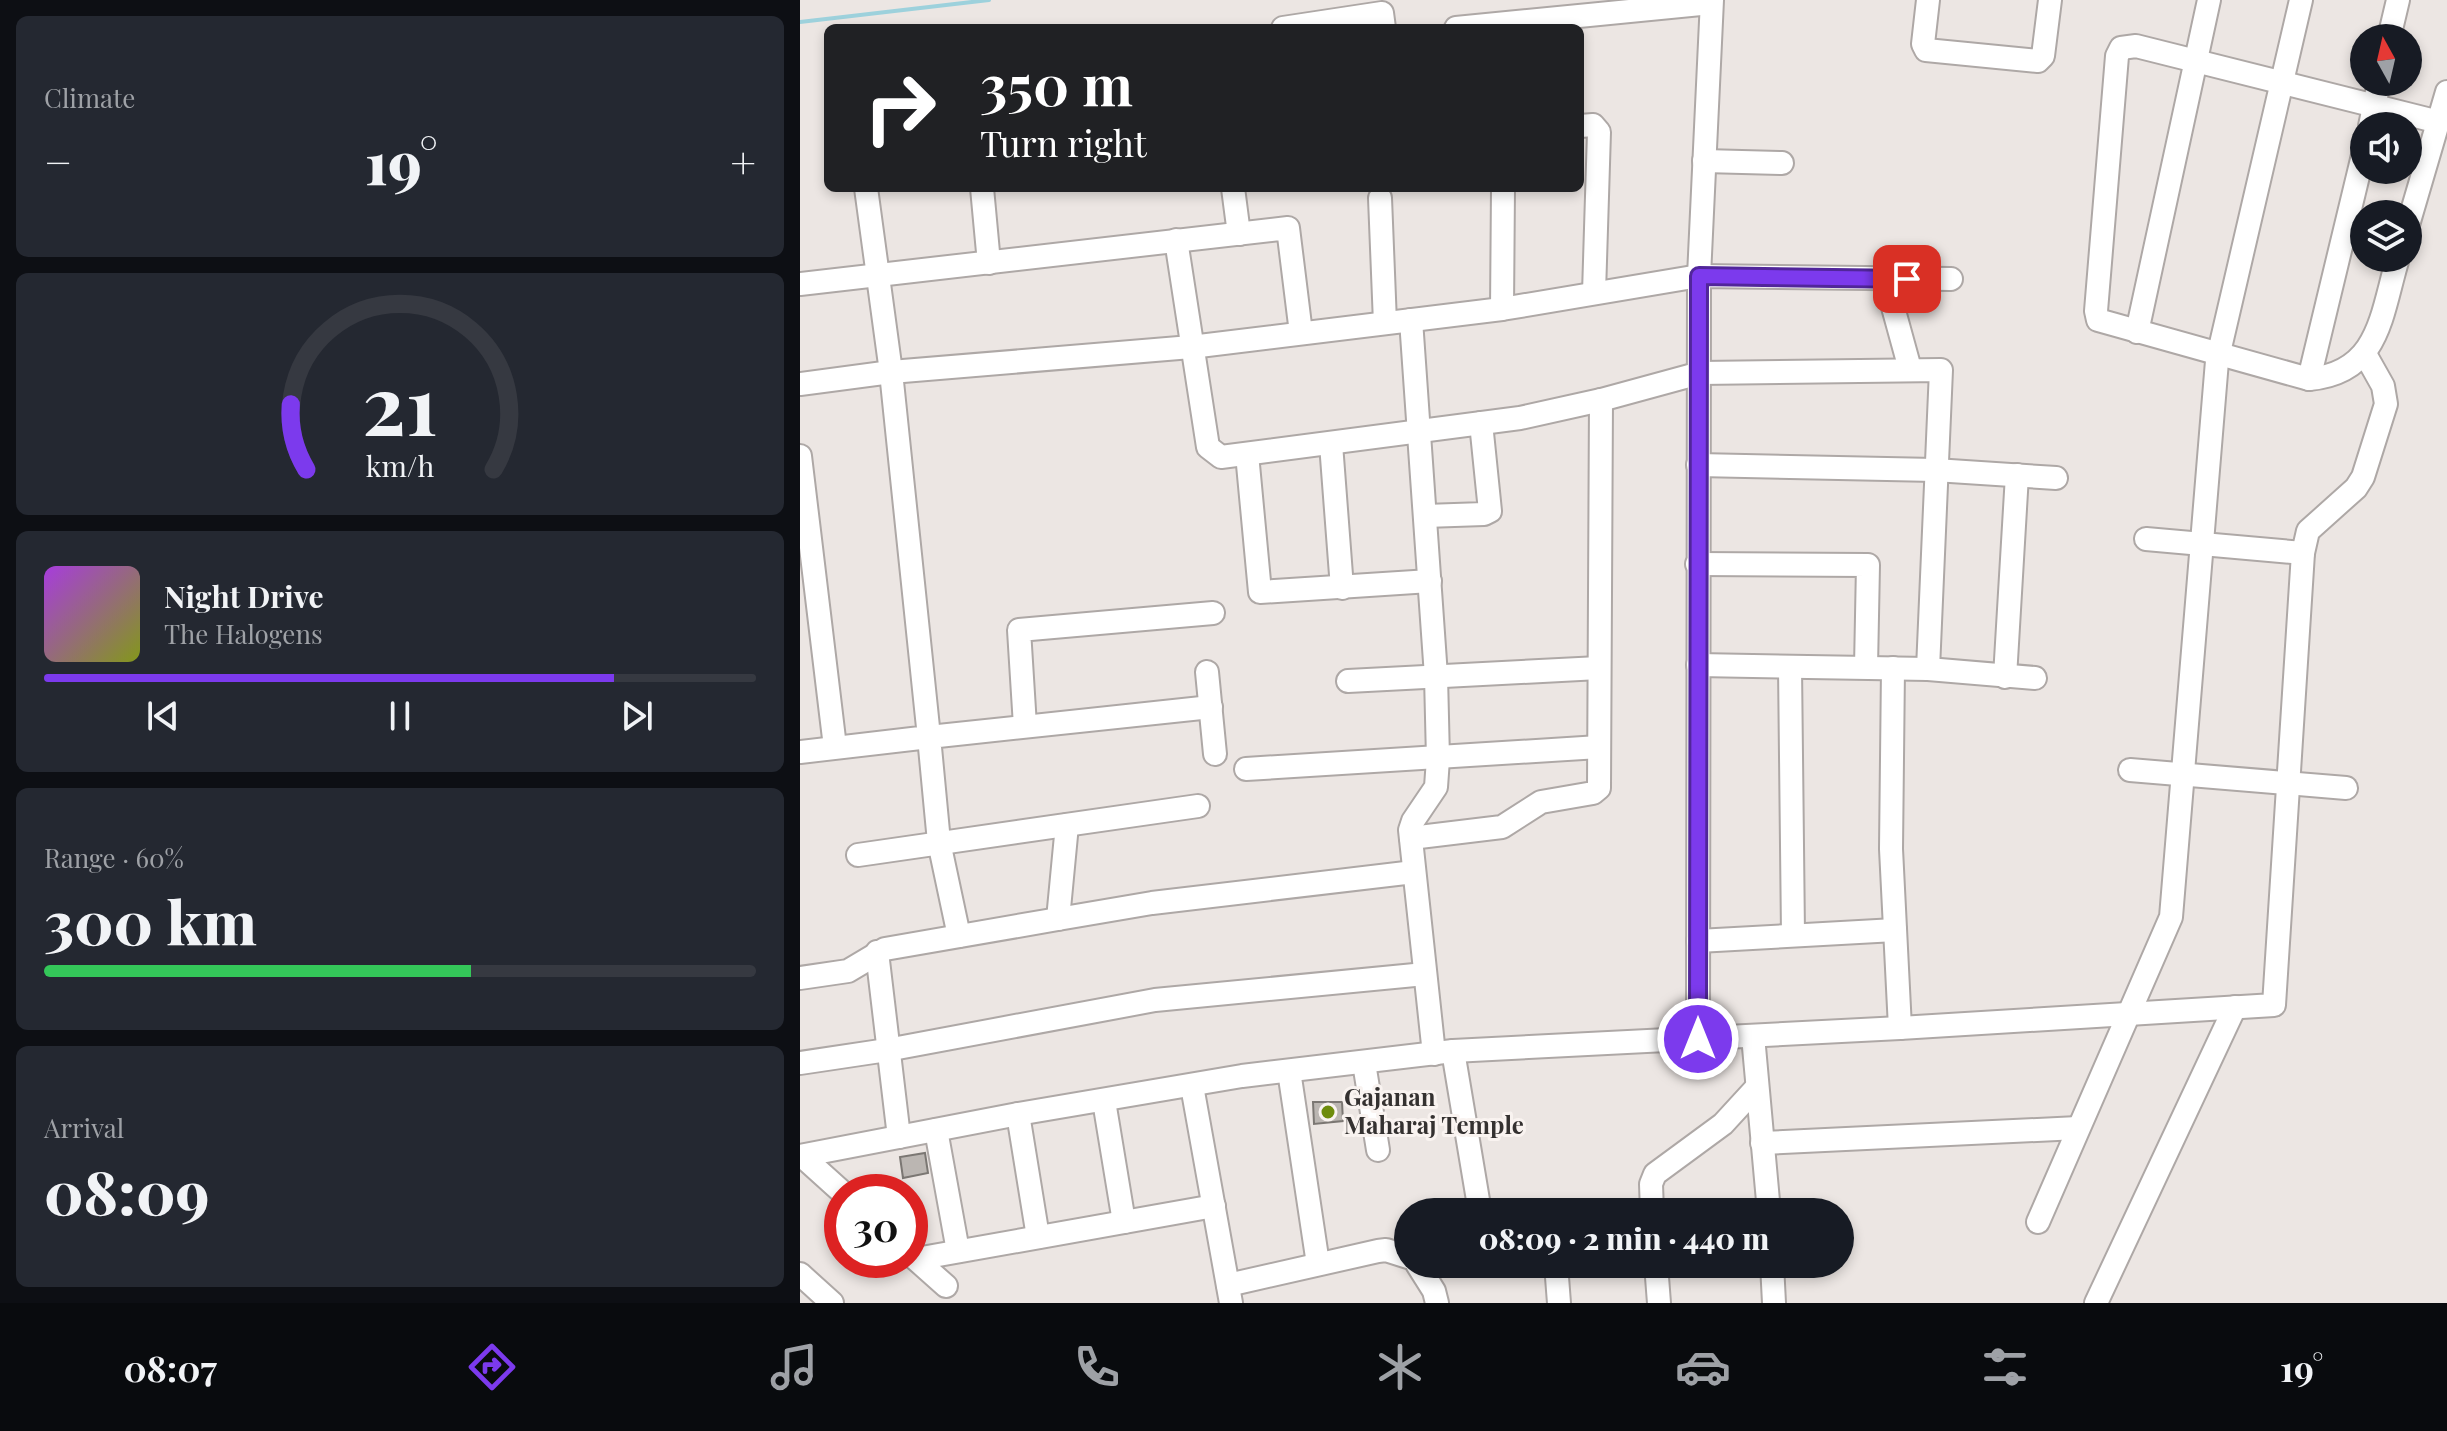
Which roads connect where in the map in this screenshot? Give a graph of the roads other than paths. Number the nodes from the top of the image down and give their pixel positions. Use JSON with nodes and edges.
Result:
{"nodes":[{"id":1,"x":1928,"y":0,"type":"edge"},
{"id":2,"x":2050,"y":0,"type":"edge"},
{"id":3,"x":2209,"y":0,"type":"edge"},
{"id":4,"x":2301,"y":0,"type":"edge"},
{"id":5,"x":2398,"y":0,"type":"edge"},
{"id":6,"x":1712,"y":2,"type":"edge"},
{"id":7,"x":1382,"y":14,"type":"edge"},
{"id":8,"x":1312,"y":24,"type":"edge"},
{"id":9,"x":1495,"y":24,"type":"edge"},
{"id":10,"x":2392,"y":24,"type":"edge"},
{"id":11,"x":2195,"y":61,"type":"junction"},
{"id":12,"x":2282,"y":83,"type":"junction"},
{"id":13,"x":2447,"y":92,"type":"edge"},
{"id":14,"x":2359,"y":112,"type":"edge"},
{"id":15,"x":2422,"y":121,"type":"edge"},
{"id":16,"x":2439,"y":122,"type":"junction"},
{"id":17,"x":1584,"y":126,"type":"edge"},
{"id":18,"x":1704,"y":161,"type":"junction"},
{"id":19,"x":1782,"y":163,"type":"dead end"},
{"id":20,"x":2356,"y":184,"type":"edge"},
{"id":21,"x":866,"y":192,"type":"edge"},
{"id":22,"x":982,"y":192,"type":"edge"},
{"id":23,"x":1234,"y":192,"type":"edge"},
{"id":24,"x":1503,"y":192,"type":"edge"},
{"id":25,"x":1380,"y":198,"type":"dead end"},
{"id":26,"x":2416,"y":200,"type":"edge"},
{"id":27,"x":1239,"y":234,"type":"junction"},
{"id":28,"x":1176,"y":240,"type":"junction"},
{"id":29,"x":989,"y":263,"type":"junction"},
{"id":30,"x":2394,"y":272,"type":"edge"},
{"id":31,"x":877,"y":276,"type":"junction"},
{"id":32,"x":1699,"y":276,"type":"junction"},
{"id":33,"x":1885,"y":278,"type":"junction"},
{"id":34,"x":1951,"y":279,"type":"dead end"},
{"id":35,"x":800,"y":284,"type":"edge"},
{"id":36,"x":1594,"y":293,"type":"junction"},
{"id":37,"x":1502,"y":309,"type":"junction"},
{"id":38,"x":1411,"y":320,"type":"junction"},
{"id":39,"x":1385,"y":323,"type":"junction"},
{"id":40,"x":2137,"y":332,"type":"junction"},
{"id":41,"x":1301,"y":333,"type":"junction"},
{"id":42,"x":1191,"y":347,"type":"junction"},
{"id":43,"x":2365,"y":354,"type":"junction"},
{"id":44,"x":2218,"y":355,"type":"junction"},
{"id":45,"x":1910,"y":369,"type":"junction"},
{"id":46,"x":891,"y":372,"type":"junction"},
{"id":47,"x":1700,"y":373,"type":"junction"},
{"id":48,"x":2309,"y":379,"type":"junction"},
{"id":49,"x":800,"y":384,"type":"edge"},
{"id":50,"x":1601,"y":400,"type":"junction"},
{"id":51,"x":1481,"y":423,"type":"junction"},
{"id":52,"x":1419,"y":431,"type":"junction"},
{"id":53,"x":1331,"y":444,"type":"junction"},
{"id":54,"x":1247,"y":454,"type":"junction"},
{"id":55,"x":800,"y":456,"type":"edge"},
{"id":56,"x":1698,"y":465,"type":"junction"},
{"id":57,"x":1935,"y":470,"type":"junction"},
{"id":58,"x":2017,"y":475,"type":"junction"},
{"id":59,"x":2056,"y":478,"type":"dead end"},
{"id":60,"x":1425,"y":516,"type":"junction"},
{"id":61,"x":2146,"y":539,"type":"dead end"},
{"id":62,"x":2203,"y":543,"type":"junction"},
{"id":63,"x":2303,"y":553,"type":"junction"},
{"id":64,"x":1697,"y":564,"type":"junction"},
{"id":65,"x":1430,"y":581,"type":"junction"},
{"id":66,"x":1342,"y":588,"type":"junction"},
{"id":67,"x":1213,"y":613,"type":"dead end"},
{"id":68,"x":1698,"y":665,"type":"junction"},
{"id":69,"x":1790,"y":667,"type":"junction"},
{"id":70,"x":1866,"y":667,"type":"junction"},
{"id":71,"x":1599,"y":668,"type":"junction"},
{"id":72,"x":1893,"y":668,"type":"junction"},
{"id":73,"x":1928,"y":669,"type":"junction"},
{"id":74,"x":1207,"y":672,"type":"dead end"},
{"id":75,"x":1436,"y":676,"type":"junction"},
{"id":76,"x":2005,"y":677,"type":"junction"},
{"id":77,"x":2035,"y":678,"type":"dead end"},
{"id":78,"x":1348,"y":681,"type":"dead end"},
{"id":79,"x":1211,"y":707,"type":"junction"},
{"id":80,"x":1025,"y":726,"type":"junction"},
{"id":81,"x":929,"y":737,"type":"junction"},
{"id":82,"x":835,"y":747,"type":"junction"},
{"id":83,"x":1599,"y":747,"type":"junction"},
{"id":84,"x":800,"y":752,"type":"edge"},
{"id":85,"x":1215,"y":754,"type":"dead end"},
{"id":86,"x":1438,"y":759,"type":"junction"},
{"id":87,"x":1246,"y":769,"type":"dead end"},
{"id":88,"x":2130,"y":770,"type":"dead end"},
{"id":89,"x":2184,"y":775,"type":"junction"},
{"id":90,"x":2287,"y":783,"type":"junction"},
{"id":91,"x":2346,"y":788,"type":"dead end"},
{"id":92,"x":1198,"y":806,"type":"dead end"},
{"id":93,"x":1067,"y":825,"type":"junction"},
{"id":94,"x":1411,"y":838,"type":"junction"},
{"id":95,"x":939,"y":842,"type":"junction"},
{"id":96,"x":858,"y":855,"type":"dead end"},
{"id":97,"x":1414,"y":872,"type":"junction"},
{"id":98,"x":1058,"y":919,"type":"junction"},
{"id":99,"x":1895,"y":930,"type":"junction"},
{"id":100,"x":1793,"y":934,"type":"junction"},
{"id":101,"x":959,"y":936,"type":"junction"},
{"id":102,"x":1698,"y":941,"type":"junction"},
{"id":103,"x":877,"y":952,"type":"junction"},
{"id":104,"x":1425,"y":974,"type":"junction"},
{"id":105,"x":800,"y":978,"type":"edge"},
{"id":106,"x":2235,"y":1007,"type":"junction"},
{"id":107,"x":2129,"y":1015,"type":"junction"},
{"id":108,"x":1900,"y":1028,"type":"junction"},
{"id":109,"x":1753,"y":1036,"type":"junction"},
{"id":110,"x":1698,"y":1039,"type":"junction"},
{"id":111,"x":887,"y":1050,"type":"junction"},
{"id":112,"x":1444,"y":1052,"type":"junction"},
{"id":113,"x":800,"y":1063,"type":"edge"},
{"id":114,"x":1364,"y":1063,"type":"junction"},
{"id":115,"x":1289,"y":1071,"type":"junction"},
{"id":116,"x":1192,"y":1086,"type":"junction"},
{"id":117,"x":1757,"y":1087,"type":"junction"},
{"id":118,"x":1104,"y":1101,"type":"junction"},
{"id":119,"x":1018,"y":1114,"type":"junction"},
{"id":120,"x":2078,"y":1128,"type":"junction"},
{"id":121,"x":936,"y":1130,"type":"junction"},
{"id":122,"x":899,"y":1137,"type":"junction"},
{"id":123,"x":1762,"y":1143,"type":"junction"},
{"id":124,"x":1378,"y":1150,"type":"dead end"},
{"id":125,"x":801,"y":1156,"type":"edge"},
{"id":126,"x":824,"y":1176,"type":"edge"},
{"id":127,"x":1477,"y":1198,"type":"edge"},
{"id":128,"x":1652,"y":1198,"type":"edge"},
{"id":129,"x":1768,"y":1198,"type":"edge"},
{"id":130,"x":1214,"y":1206,"type":"junction"},
{"id":131,"x":1124,"y":1222,"type":"junction"},
{"id":132,"x":2038,"y":1222,"type":"dead end"},
{"id":133,"x":1038,"y":1237,"type":"junction"},
{"id":134,"x":958,"y":1251,"type":"junction"},
{"id":135,"x":1394,"y":1253,"type":"edge"},
{"id":136,"x":928,"y":1254,"type":"edge"},
{"id":137,"x":1318,"y":1264,"type":"junction"},
{"id":138,"x":928,"y":1270,"type":"edge"},
{"id":139,"x":800,"y":1274,"type":"edge"},
{"id":140,"x":1426,"y":1278,"type":"edge"},
{"id":141,"x":1557,"y":1278,"type":"edge"},
{"id":142,"x":1657,"y":1278,"type":"edge"},
{"id":143,"x":1773,"y":1278,"type":"edge"},
{"id":144,"x":946,"y":1286,"type":"dead end"},
{"id":145,"x":1229,"y":1294,"type":"edge"},
{"id":146,"x":832,"y":1303,"type":"edge"},
{"id":147,"x":1437,"y":1303,"type":"edge"},
{"id":148,"x":1559,"y":1303,"type":"edge"},
{"id":149,"x":1659,"y":1303,"type":"edge"},
{"id":150,"x":1774,"y":1303,"type":"edge"},
{"id":151,"x":2096,"y":1303,"type":"edge"}],
"edges":[{"from":1,"to":2,"type":"street"},
{"from":3,"to":11,"type":"street"},
{"from":4,"to":12,"type":"street"},
{"from":5,"to":10,"type":"street"},
{"from":6,"to":9,"type":"street"},
{"from":6,"to":18,"type":"street"},
{"from":7,"to":8,"type":"street"},
{"from":11,"to":12,"type":"street"},
{"from":11,"to":40,"type":"street"},
{"from":11,"to":40,"type":"street"},
{"from":12,"to":14,"type":"street"},
{"from":12,"to":44,"type":"street"},
{"from":13,"to":16,"type":"street"},
{"from":15,"to":16,"type":"street"},
{"from":16,"to":26,"type":"street"},
{"from":17,"to":36,"type":"street"},
{"from":18,"to":19,"type":"street"},
{"from":18,"to":32,"type":"street"},
{"from":20,"to":48,"type":"street"},
{"from":21,"to":31,"type":"street"},
{"from":22,"to":29,"type":"street"},
{"from":23,"to":27,"type":"street"},
{"from":24,"to":37,"type":"street"},
{"from":25,"to":39,"type":"street"},
{"from":27,"to":28,"type":"street"},
{"from":27,"to":41,"type":"street"},
{"from":28,"to":29,"type":"street"},
{"from":28,"to":42,"type":"street"},
{"from":29,"to":31,"type":"street"},
{"from":30,"to":43,"type":"street"},
{"from":31,"to":35,"type":"street"},
{"from":31,"to":46,"type":"street"},
{"from":32,"to":33,"type":"street"},
{"from":32,"to":36,"type":"street"},
{"from":32,"to":47,"type":"street"},
{"from":33,"to":34,"type":"street"},
{"from":33,"to":45,"type":"street"},
{"from":36,"to":37,"type":"street"},
{"from":37,"to":38,"type":"street"},
{"from":38,"to":39,"type":"street"},
{"from":38,"to":52,"type":"street"},
{"from":39,"to":41,"type":"street"},
{"from":40,"to":44,"type":"street"},
{"from":41,"to":42,"type":"street"},
{"from":42,"to":46,"type":"street"},
{"from":42,"to":54,"type":"street"},
{"from":43,"to":48,"type":"street"},
{"from":43,"to":63,"type":"street"},
{"from":44,"to":48,"type":"street"},
{"from":44,"to":62,"type":"street"},
{"from":45,"to":47,"type":"street"},
{"from":45,"to":57,"type":"street"},
{"from":46,"to":49,"type":"street"},
{"from":46,"to":81,"type":"street"},
{"from":47,"to":50,"type":"street"},
{"from":47,"to":56,"type":"street"},
{"from":50,"to":51,"type":"street"},
{"from":50,"to":71,"type":"street"},
{"from":51,"to":52,"type":"street"},
{"from":51,"to":60,"type":"street"},
{"from":52,"to":53,"type":"street"},
{"from":52,"to":60,"type":"street"},
{"from":53,"to":54,"type":"street"},
{"from":53,"to":66,"type":"street"},
{"from":54,"to":66,"type":"street"},
{"from":55,"to":82,"type":"street"},
{"from":56,"to":57,"type":"street"},
{"from":56,"to":64,"type":"street"},
{"from":57,"to":58,"type":"street"},
{"from":57,"to":73,"type":"street"},
{"from":58,"to":59,"type":"street"},
{"from":58,"to":76,"type":"street"},
{"from":60,"to":65,"type":"street"},
{"from":61,"to":62,"type":"street"},
{"from":62,"to":63,"type":"street"},
{"from":62,"to":89,"type":"street"},
{"from":63,"to":90,"type":"street"},
{"from":64,"to":68,"type":"street"},
{"from":64,"to":70,"type":"street"},
{"from":65,"to":66,"type":"street"},
{"from":65,"to":75,"type":"street"},
{"from":67,"to":80,"type":"street"},
{"from":68,"to":69,"type":"street"},
{"from":68,"to":102,"type":"street"},
{"from":69,"to":70,"type":"street"},
{"from":69,"to":100,"type":"street"},
{"from":70,"to":72,"type":"street"},
{"from":71,"to":75,"type":"street"},
{"from":71,"to":83,"type":"street"},
{"from":72,"to":73,"type":"street"},
{"from":72,"to":99,"type":"street"},
{"from":73,"to":76,"type":"street"},
{"from":74,"to":79,"type":"street"},
{"from":75,"to":78,"type":"street"},
{"from":75,"to":86,"type":"street"},
{"from":76,"to":77,"type":"street"},
{"from":79,"to":80,"type":"street"},
{"from":79,"to":85,"type":"street"},
{"from":80,"to":81,"type":"street"},
{"from":81,"to":82,"type":"street"},
{"from":81,"to":95,"type":"street"},
{"from":82,"to":84,"type":"street"},
{"from":83,"to":86,"type":"street"},
{"from":83,"to":94,"type":"street"},
{"from":86,"to":87,"type":"street"},
{"from":86,"to":94,"type":"street"},
{"from":88,"to":89,"type":"street"},
{"from":89,"to":90,"type":"street"},
{"from":89,"to":107,"type":"street"},
{"from":90,"to":91,"type":"street"},
{"from":90,"to":106,"type":"street"},
{"from":92,"to":93,"type":"street"},
{"from":93,"to":95,"type":"street"},
{"from":93,"to":98,"type":"street"},
{"from":94,"to":97,"type":"street"},
{"from":95,"to":96,"type":"street"},
{"from":95,"to":101,"type":"street"},
{"from":97,"to":98,"type":"street"},
{"from":97,"to":104,"type":"street"},
{"from":98,"to":101,"type":"street"},
{"from":99,"to":100,"type":"street"},
{"from":99,"to":108,"type":"street"},
{"from":100,"to":102,"type":"street"},
{"from":101,"to":103,"type":"street"},
{"from":102,"to":110,"type":"street"},
{"from":103,"to":105,"type":"street"},
{"from":103,"to":111,"type":"street"},
{"from":104,"to":111,"type":"street"},
{"from":104,"to":112,"type":"street"},
{"from":106,"to":107,"type":"street"},
{"from":106,"to":151,"type":"street"},
{"from":107,"to":108,"type":"street"},
{"from":107,"to":120,"type":"street"},
{"from":108,"to":109,"type":"street"},
{"from":109,"to":110,"type":"street"},
{"from":109,"to":117,"type":"street"},
{"from":110,"to":112,"type":"street"},
{"from":111,"to":113,"type":"street"},
{"from":111,"to":122,"type":"street"},
{"from":112,"to":114,"type":"street"},
{"from":112,"to":127,"type":"street"},
{"from":114,"to":115,"type":"street"},
{"from":114,"to":124,"type":"street"},
{"from":115,"to":116,"type":"street"},
{"from":115,"to":137,"type":"street"},
{"from":116,"to":118,"type":"street"},
{"from":116,"to":130,"type":"street"},
{"from":117,"to":123,"type":"street"},
{"from":117,"to":128,"type":"street"},
{"from":118,"to":119,"type":"street"},
{"from":118,"to":131,"type":"street"},
{"from":119,"to":121,"type":"street"},
{"from":119,"to":133,"type":"street"},
{"from":120,"to":123,"type":"street"},
{"from":120,"to":132,"type":"street"},
{"from":121,"to":122,"type":"street"},
{"from":121,"to":134,"type":"street"},
{"from":122,"to":125,"type":"street"},
{"from":123,"to":129,"type":"street"},
{"from":125,"to":126,"type":"street"},
{"from":130,"to":131,"type":"street"},
{"from":130,"to":145,"type":"street"},
{"from":131,"to":133,"type":"street"},
{"from":133,"to":134,"type":"street"},
{"from":134,"to":136,"type":"street"},
{"from":135,"to":137,"type":"street"},
{"from":137,"to":145,"type":"street"},
{"from":138,"to":144,"type":"street"},
{"from":139,"to":146,"type":"street"},
{"from":140,"to":147,"type":"street"},
{"from":141,"to":148,"type":"street"},
{"from":142,"to":149,"type":"street"},
{"from":143,"to":150,"type":"street"}]}
